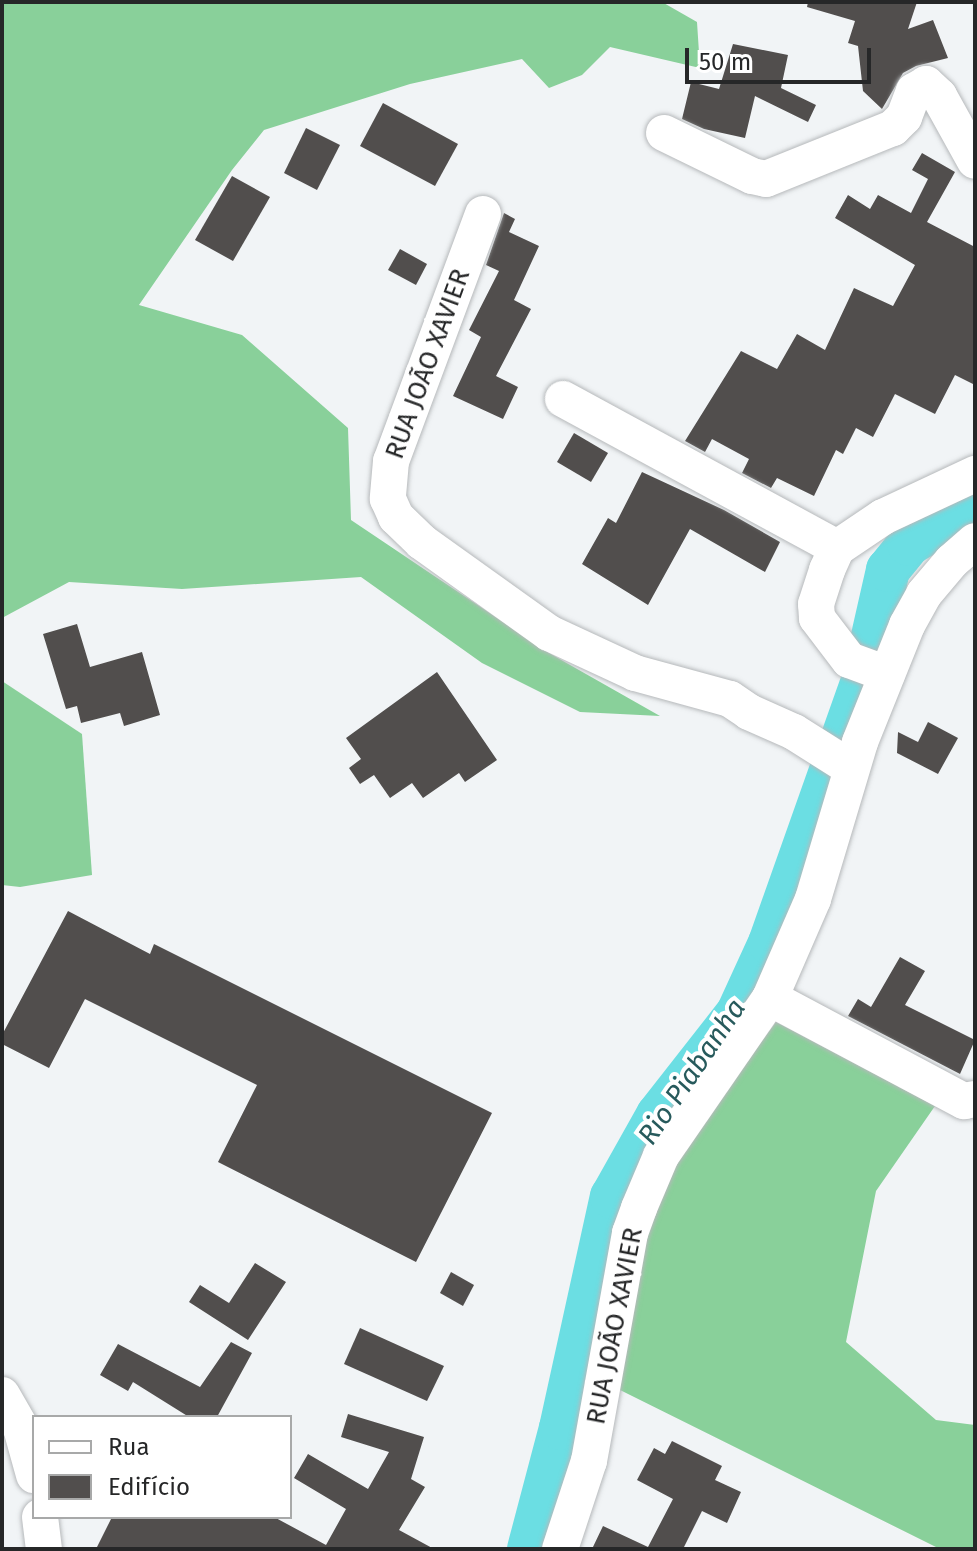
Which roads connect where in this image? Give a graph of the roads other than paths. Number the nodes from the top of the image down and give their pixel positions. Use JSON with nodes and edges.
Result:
{"nodes":[{"id":1,"x":664,"y":133,"type":"dead end"},
{"id":2,"x":975,"y":161,"type":"edge"},
{"id":3,"x":483,"y":214,"type":"dead end"},
{"id":4,"x":563,"y":399,"type":"dead end"},
{"id":5,"x":975,"y":474,"type":"edge"},
{"id":6,"x":975,"y":541,"type":"edge"},
{"id":7,"x":837,"y":548,"type":"junction"},
{"id":8,"x":870,"y":668,"type":"junction"},
{"id":9,"x":850,"y":768,"type":"junction"},
{"id":10,"x":770,"y":998,"type":"junction"},
{"id":11,"x":975,"y":1099,"type":"edge"},
{"id":12,"x":2,"y":1395,"type":"edge"},
{"id":13,"x":32,"y":1468,"type":"edge"},
{"id":14,"x":40,"y":1519,"type":"edge"},
{"id":15,"x":44,"y":1549,"type":"edge"},
{"id":16,"x":560,"y":1549,"type":"edge"}],
"edges":[{"from":1,"to":2,"type":"street"},
{"from":3,"to":9,"type":"street","name":"RUA JOÃO XAVIER"},
{"from":4,"to":7,"type":"street"},
{"from":5,"to":7,"type":"street"},
{"from":6,"to":8,"type":"street","name":"RUA JOÃO XAVIER"},
{"from":7,"to":8,"type":"street"},
{"from":8,"to":9,"type":"street","name":"RUA JOÃO XAVIER"},
{"from":9,"to":10,"type":"street","name":"RUA JOÃO XAVIER"},
{"from":10,"to":11,"type":"street"},
{"from":10,"to":16,"type":"street","name":"RUA JOÃO XAVIER"},
{"from":12,"to":13,"type":"street"},
{"from":14,"to":15,"type":"street"}]}
